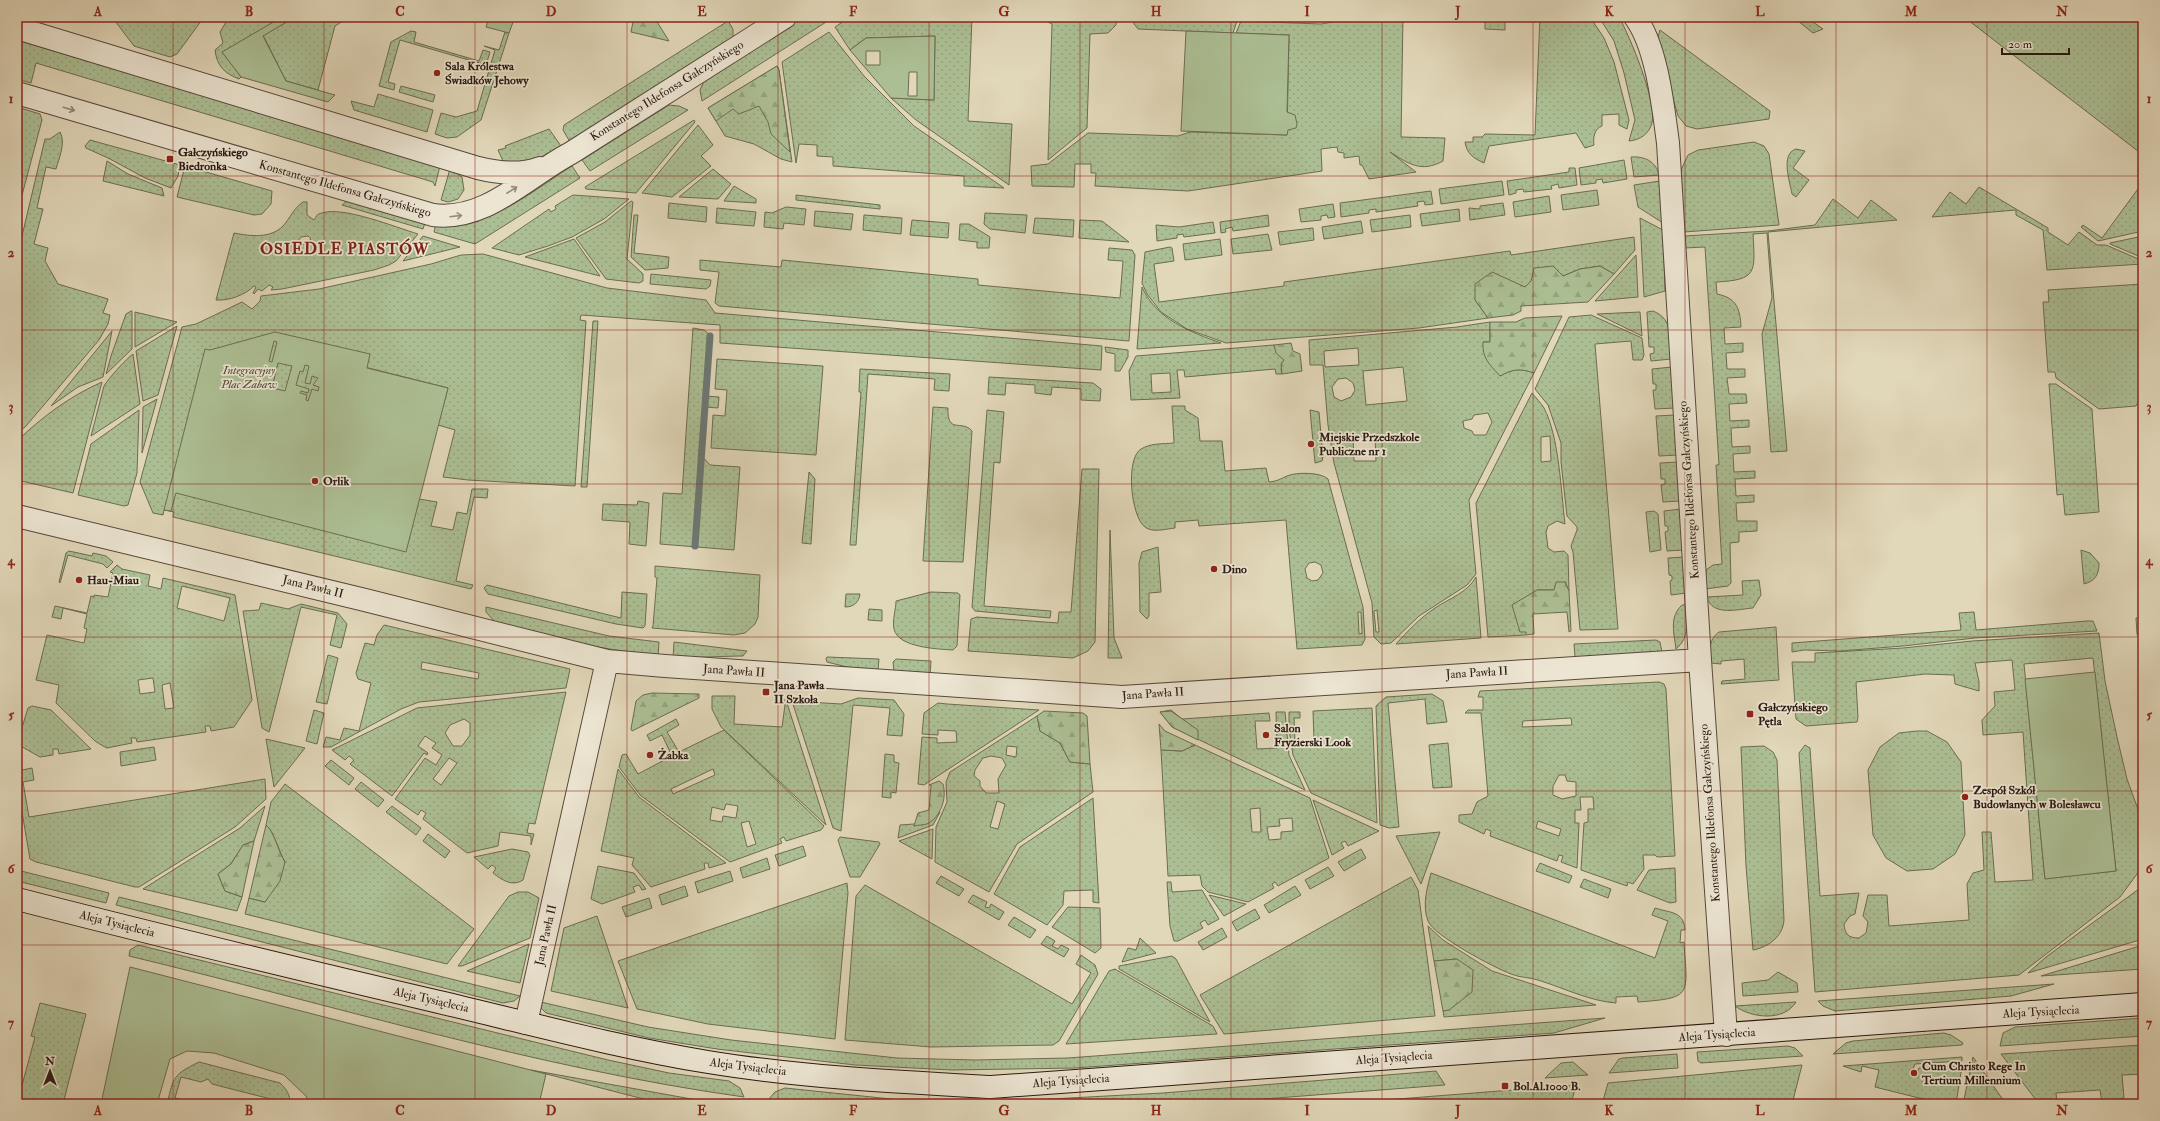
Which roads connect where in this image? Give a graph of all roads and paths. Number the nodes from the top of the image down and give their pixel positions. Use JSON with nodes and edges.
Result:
{"nodes":[{"id":1,"x":785,"y":17,"type":"edge"},
{"id":2,"x":1635,"y":17,"type":"edge"},
{"id":3,"x":17,"y":28,"type":"edge"},
{"id":4,"x":17,"y":93,"type":"edge"},
{"id":5,"x":549,"y":165,"type":"junction"},
{"id":6,"x":17,"y":516,"type":"edge"},
{"id":7,"x":1700,"y":660,"type":"junction"},
{"id":8,"x":607,"y":661,"type":"junction"},
{"id":9,"x":17,"y":899,"type":"edge"},
{"id":10,"x":2143,"y":1004,"type":"edge"},
{"id":11,"x":526,"y":1023,"type":"junction"},
{"id":12,"x":1726,"y":1035,"type":"junction"}],
"edges":[{"from":1,"to":5,"type":"street","name":"Konstantego Ildefonsa Gałczyńskiego"},
{"from":2,"to":7,"type":"street","name":"Konstantego Ildefonsa Gałczyńskiego"},
{"from":3,"to":5,"type":"street","name":"Konstantego Ildefonsa Gałczyńskiego"},
{"from":4,"to":5,"type":"street","name":"Konstantego Ildefonsa Gałczyńskiego","one_way":true},
{"from":6,"to":8,"type":"street","name":"Jana Pawła II"},
{"from":7,"to":8,"type":"street","name":"Jana Pawła II"},
{"from":7,"to":12,"type":"street","name":"Konstantego Ildefonsa Gałczyńskiego"},
{"from":8,"to":11,"type":"street","name":"Jana Pawła II"},
{"from":9,"to":11,"type":"street","name":"Aleja Tysiąclecia"},
{"from":10,"to":12,"type":"street","name":"Aleja Tysiąclecia"},
{"from":11,"to":12,"type":"street","name":"Aleja Tysiąclecia"}]}
